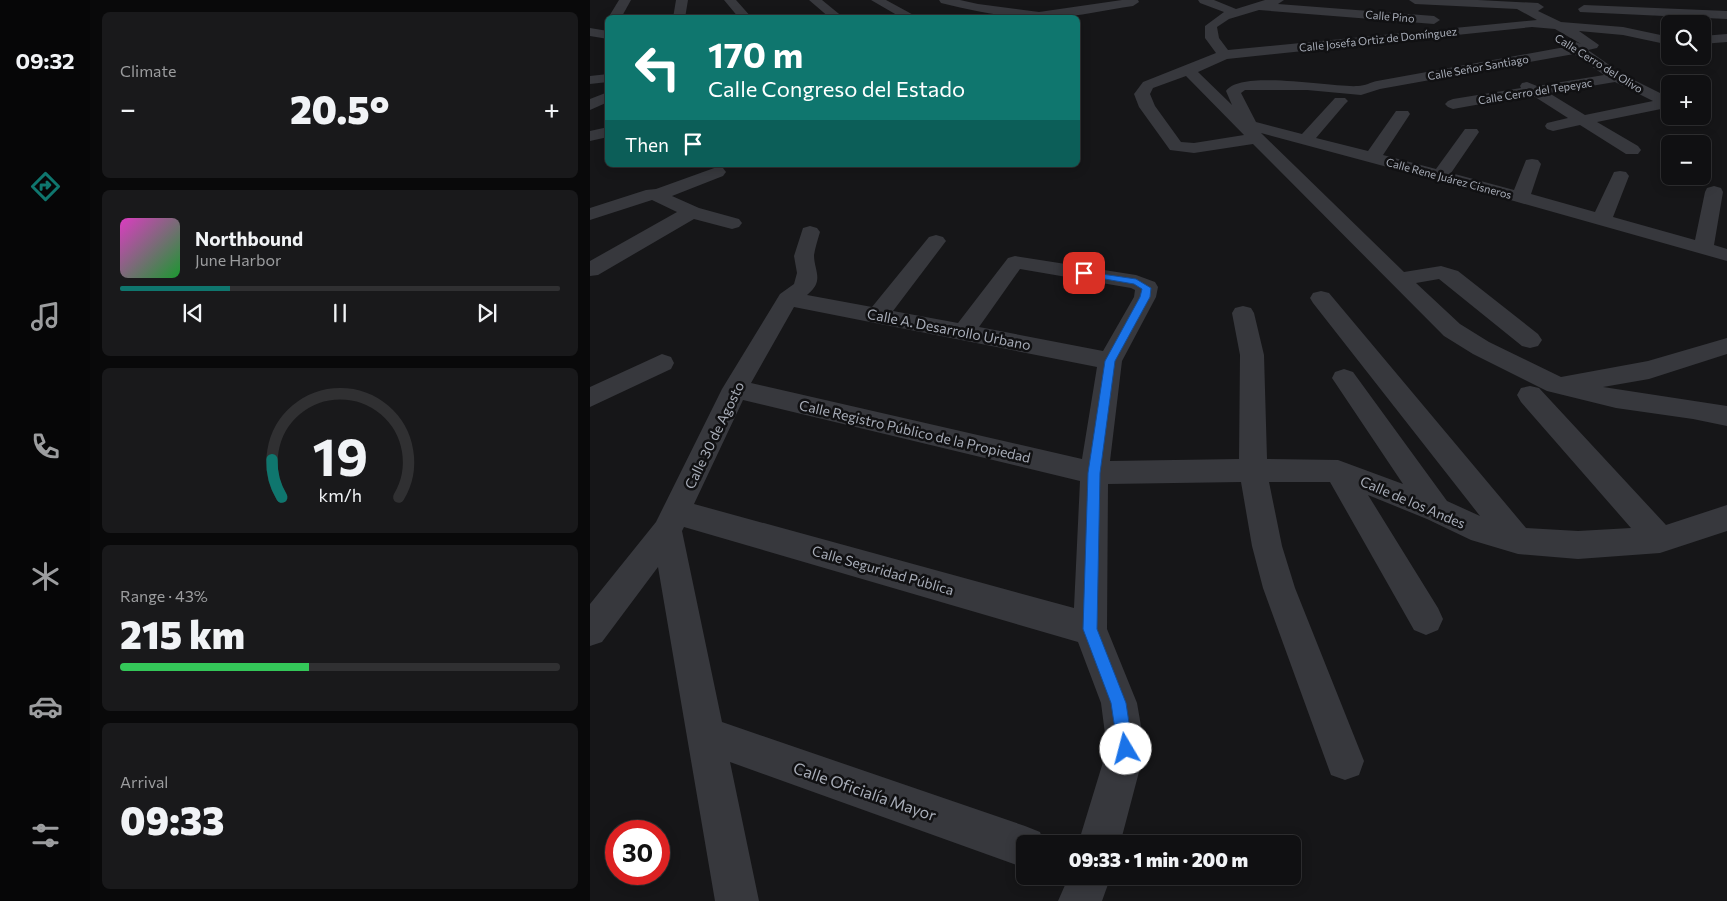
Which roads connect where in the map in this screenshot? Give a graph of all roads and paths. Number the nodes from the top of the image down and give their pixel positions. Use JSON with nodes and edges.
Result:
{"nodes":[{"id":1,"x":626,"y":0,"type":"edge"},
{"id":2,"x":682,"y":0,"type":"edge"},
{"id":3,"x":730,"y":0,"type":"edge"},
{"id":4,"x":816,"y":0,"type":"edge"},
{"id":5,"x":877,"y":0,"type":"edge"},
{"id":6,"x":945,"y":0,"type":"edge"},
{"id":7,"x":1029,"y":0,"type":"edge"},
{"id":8,"x":1079,"y":0,"type":"edge"},
{"id":9,"x":1204,"y":0,"type":"edge"},
{"id":10,"x":1278,"y":0,"type":"edge"},
{"id":11,"x":1415,"y":0,"type":"edge"},
{"id":12,"x":1659,"y":0,"type":"edge"},
{"id":13,"x":1131,"y":1,"type":"edge"},
{"id":14,"x":1497,"y":2,"type":"edge"},
{"id":15,"x":1258,"y":6,"type":"junction"},
{"id":16,"x":1520,"y":6,"type":"junction"},
{"id":17,"x":1550,"y":8,"type":"dead end"},
{"id":18,"x":1570,"y":9,"type":"dead end"},
{"id":19,"x":1088,"y":10,"type":"junction"},
{"id":20,"x":1236,"y":13,"type":"junction"},
{"id":21,"x":1670,"y":14,"type":"junction"},
{"id":22,"x":616,"y":15,"type":"edge"},
{"id":23,"x":680,"y":15,"type":"edge"},
{"id":24,"x":743,"y":15,"type":"edge"},
{"id":25,"x":834,"y":15,"type":"edge"},
{"id":26,"x":907,"y":15,"type":"edge"},
{"id":27,"x":1026,"y":15,"type":"edge"},
{"id":28,"x":1039,"y":15,"type":"edge"},
{"id":29,"x":1054,"y":15,"type":"edge"},
{"id":30,"x":1727,"y":16,"type":"edge"},
{"id":31,"x":1411,"y":18,"type":"junction"},
{"id":32,"x":1527,"y":24,"type":"junction"},
{"id":33,"x":1558,"y":24,"type":"junction"},
{"id":34,"x":590,"y":32,"type":"edge"},
{"id":35,"x":1432,"y":33,"type":"junction"},
{"id":36,"x":605,"y":36,"type":"edge"},
{"id":37,"x":1391,"y":37,"type":"junction"},
{"id":38,"x":1727,"y":38,"type":"edge"},
{"id":39,"x":1661,"y":39,"type":"edge"},
{"id":40,"x":1711,"y":39,"type":"edge"},
{"id":41,"x":1446,"y":43,"type":"dead end"},
{"id":42,"x":1284,"y":49,"type":"junction"},
{"id":43,"x":1405,"y":49,"type":"dead end"},
{"id":44,"x":1578,"y":49,"type":"junction"},
{"id":45,"x":1224,"y":55,"type":"junction"},
{"id":46,"x":1438,"y":60,"type":"dead end"},
{"id":47,"x":1296,"y":62,"type":"dead end"},
{"id":48,"x":1497,"y":64,"type":"junction"},
{"id":49,"x":1190,"y":71,"type":"junction"},
{"id":50,"x":1309,"y":74,"type":"dead end"},
{"id":51,"x":1618,"y":77,"type":"junction"},
{"id":52,"x":605,"y":78,"type":"edge"},
{"id":53,"x":590,"y":80,"type":"edge"},
{"id":54,"x":1321,"y":87,"type":"junction"},
{"id":55,"x":1534,"y":91,"type":"junction"},
{"id":56,"x":605,"y":97,"type":"edge"},
{"id":57,"x":1661,"y":100,"type":"edge"},
{"id":58,"x":1340,"y":101,"type":"dead end"},
{"id":59,"x":590,"y":104,"type":"edge"},
{"id":60,"x":1452,"y":104,"type":"dead end"},
{"id":61,"x":1661,"y":105,"type":"edge"},
{"id":62,"x":1402,"y":114,"type":"dead end"},
{"id":63,"x":1583,"y":120,"type":"junction"},
{"id":64,"x":1553,"y":126,"type":"dead end"},
{"id":65,"x":1249,"y":128,"type":"junction"},
{"id":66,"x":1471,"y":132,"type":"dead end"},
{"id":67,"x":605,"y":133,"type":"edge"},
{"id":68,"x":590,"y":136,"type":"edge"},
{"id":69,"x":1306,"y":139,"type":"junction"},
{"id":70,"x":1632,"y":150,"type":"dead end"},
{"id":71,"x":1373,"y":157,"type":"junction"},
{"id":72,"x":1532,"y":164,"type":"dead end"},
{"id":73,"x":717,"y":172,"type":"dead end"},
{"id":74,"x":1441,"y":176,"type":"junction"},
{"id":75,"x":1620,"y":176,"type":"dead end"},
{"id":76,"x":1714,"y":192,"type":"dead end"},
{"id":77,"x":658,"y":196,"type":"junction"},
{"id":78,"x":1521,"y":197,"type":"junction"},
{"id":79,"x":692,"y":212,"type":"junction"},
{"id":80,"x":1602,"y":220,"type":"junction"},
{"id":81,"x":594,"y":222,"type":"edge"},
{"id":82,"x":732,"y":223,"type":"dead end"},
{"id":83,"x":810,"y":232,"type":"dead end"},
{"id":84,"x":936,"y":241,"type":"dead end"},
{"id":85,"x":1703,"y":248,"type":"junction"},
{"id":86,"x":1727,"y":255,"type":"edge"},
{"id":87,"x":590,"y":270,"type":"edge"},
{"id":88,"x":1399,"y":280,"type":"junction"},
{"id":89,"x":1321,"y":298,"type":"dead end"},
{"id":90,"x":788,"y":299,"type":"junction"},
{"id":91,"x":1243,"y":313,"type":"dead end"},
{"id":92,"x":877,"y":315,"type":"junction"},
{"id":93,"x":964,"y":332,"type":"junction"},
{"id":94,"x":1530,"y":340,"type":"dead end"},
{"id":95,"x":1727,"y":346,"type":"edge"},
{"id":96,"x":1110,"y":361,"type":"junction"},
{"id":97,"x":662,"y":363,"type":"dead end"},
{"id":98,"x":1344,"y":378,"type":"dead end"},
{"id":99,"x":1556,"y":385,"type":"junction"},
{"id":100,"x":735,"y":389,"type":"junction"},
{"id":101,"x":1530,"y":395,"type":"dead end"},
{"id":102,"x":590,"y":398,"type":"edge"},
{"id":103,"x":1727,"y":416,"type":"edge"},
{"id":104,"x":1253,"y":470,"type":"junction"},
{"id":105,"x":1338,"y":471,"type":"junction"},
{"id":106,"x":1094,"y":473,"type":"junction"},
{"id":107,"x":1437,"y":510,"type":"junction"},
{"id":108,"x":1727,"y":518,"type":"edge"},
{"id":109,"x":671,"y":521,"type":"junction"},
{"id":110,"x":1660,"y":540,"type":"junction"},
{"id":111,"x":1518,"y":541,"type":"junction"},
{"id":112,"x":1426,"y":619,"type":"dead end"},
{"id":113,"x":1090,"y":629,"type":"junction"},
{"id":114,"x":590,"y":630,"type":"edge"},
{"id":115,"x":706,"y":735,"type":"junction"},
{"id":116,"x":1346,"y":761,"type":"dead end"},
{"id":117,"x":1102,"y":835,"type":"edge"},
{"id":118,"x":1016,"y":844,"type":"edge"},
{"id":119,"x":1086,"y":885,"type":"edge"},
{"id":120,"x":738,"y":901,"type":"edge"},
{"id":121,"x":1080,"y":901,"type":"edge"}],
"edges":[{"from":1,"to":22,"type":"street"},
{"from":2,"to":23,"type":"street"},
{"from":3,"to":24,"type":"street"},
{"from":4,"to":25,"type":"street"},
{"from":5,"to":26,"type":"street"},
{"from":6,"to":27,"type":"street"},
{"from":7,"to":28,"type":"street"},
{"from":8,"to":19,"type":"street"},
{"from":9,"to":20,"type":"street"},
{"from":10,"to":15,"type":"street"},
{"from":11,"to":14,"type":"street"},
{"from":12,"to":21,"type":"street"},
{"from":13,"to":19,"type":"street"},
{"from":14,"to":16,"type":"street"},
{"from":14,"to":32,"type":"street","name":"Calle Cerro del Olivo"},
{"from":15,"to":20,"type":"street"},
{"from":15,"to":31,"type":"street","name":"Calle Pino"},
{"from":16,"to":17,"type":"street"},
{"from":16,"to":33,"type":"street"},
{"from":18,"to":21,"type":"street"},
{"from":19,"to":29,"type":"street"},
{"from":20,"to":45,"type":"street"},
{"from":21,"to":30,"type":"street"},
{"from":31,"to":32,"type":"street","name":"Calle Pino"},
{"from":31,"to":35,"type":"street"},
{"from":32,"to":33,"type":"street"},
{"from":32,"to":35,"type":"street","name":"Calle Josefa Ortiz de Domínguez"},
{"from":32,"to":44,"type":"street","name":"Calle Cerro del Olivo"},
{"from":33,"to":39,"type":"street"},
{"from":33,"to":44,"type":"street"},
{"from":34,"to":36,"type":"street"},
{"from":35,"to":37,"type":"street","name":"Calle Josefa Ortiz de Domínguez"},
{"from":35,"to":41,"type":"street"},
{"from":37,"to":42,"type":"street","name":"Calle Josefa Ortiz de Domínguez"},
{"from":37,"to":43,"type":"street"},
{"from":38,"to":40,"type":"street"},
{"from":42,"to":45,"type":"street","name":"Calle Josefa Ortiz de Domínguez"},
{"from":42,"to":47,"type":"street"},
{"from":44,"to":48,"type":"street","name":"Calle Señor Santiago"},
{"from":44,"to":51,"type":"street","name":"Calle Cerro del Olivo"},
{"from":45,"to":49,"type":"street"},
{"from":46,"to":48,"type":"street"},
{"from":48,"to":54,"type":"street","name":"Calle Señor Santiago"},
{"from":48,"to":55,"type":"street"},
{"from":49,"to":65,"type":"street"},
{"from":49,"to":65,"type":"street"},
{"from":50,"to":54,"type":"street"},
{"from":51,"to":55,"type":"street","name":"Calle Cerro del Tepeyac"},
{"from":51,"to":57,"type":"street","name":"Calle Cerro del Olivo"},
{"from":52,"to":53,"type":"street"},
{"from":54,"to":65,"type":"street","name":"Calle Señor Santiago"},
{"from":55,"to":60,"type":"street","name":"Calle Cerro del Tepeyac"},
{"from":55,"to":63,"type":"street"},
{"from":56,"to":59,"type":"street"},
{"from":58,"to":69,"type":"street"},
{"from":61,"to":63,"type":"street"},
{"from":62,"to":71,"type":"street"},
{"from":63,"to":64,"type":"street"},
{"from":63,"to":70,"type":"street"},
{"from":65,"to":69,"type":"street","name":"Calle Rene Juárez Cisneros"},
{"from":65,"to":88,"type":"street"},
{"from":66,"to":74,"type":"street"},
{"from":67,"to":68,"type":"street"},
{"from":69,"to":71,"type":"street","name":"Calle Rene Juárez Cisneros"},
{"from":71,"to":74,"type":"street","name":"Calle Rene Juárez Cisneros"},
{"from":72,"to":78,"type":"street"},
{"from":73,"to":77,"type":"street"},
{"from":74,"to":78,"type":"street","name":"Calle Rene Juárez Cisneros"},
{"from":75,"to":80,"type":"street"},
{"from":76,"to":85,"type":"street"},
{"from":77,"to":79,"type":"street"},
{"from":77,"to":81,"type":"street"},
{"from":78,"to":80,"type":"street","name":"Calle Rene Juárez Cisneros"},
{"from":79,"to":82,"type":"street"},
{"from":79,"to":87,"type":"street"},
{"from":80,"to":85,"type":"street","name":"Calle Rene Juárez Cisneros"},
{"from":83,"to":90,"type":"street","name":"Calle 30 de Agosto"},
{"from":84,"to":92,"type":"street"},
{"from":85,"to":86,"type":"street","name":"Calle Rene Juárez Cisneros"},
{"from":88,"to":94,"type":"street"},
{"from":88,"to":99,"type":"street"},
{"from":89,"to":111,"type":"street"},
{"from":90,"to":92,"type":"street","name":"Calle A. Desarrollo Urbano"},
{"from":90,"to":100,"type":"street","name":"Calle 30 de Agosto"},
{"from":91,"to":104,"type":"street"},
{"from":92,"to":93,"type":"street","name":"Calle A. Desarrollo Urbano"},
{"from":93,"to":96,"type":"street","name":"Calle A. Desarrollo Urbano"},
{"from":93,"to":96,"type":"street"},
{"from":95,"to":99,"type":"street"},
{"from":96,"to":106,"type":"street"},
{"from":97,"to":102,"type":"street"},
{"from":98,"to":107,"type":"street"},
{"from":99,"to":103,"type":"street"},
{"from":100,"to":106,"type":"street","name":"Calle Registro Público de la Propiedad"},
{"from":100,"to":109,"type":"street","name":"Calle 30 de Agosto"},
{"from":101,"to":110,"type":"street"},
{"from":104,"to":105,"type":"street","name":"Calle de los Andes"},
{"from":104,"to":106,"type":"street","name":"Calle de los Andes"},
{"from":104,"to":116,"type":"street"},
{"from":105,"to":107,"type":"street","name":"Calle de los Andes"},
{"from":105,"to":112,"type":"street"},
{"from":106,"to":113,"type":"street"},
{"from":107,"to":111,"type":"street","name":"Calle de los Andes"},
{"from":108,"to":110,"type":"street","name":"Calle de los Andes"},
{"from":109,"to":113,"type":"street","name":"Calle Seguridad Pública"},
{"from":109,"to":114,"type":"street","name":"Calle 30 de Agosto"},
{"from":109,"to":115,"type":"street"},
{"from":110,"to":111,"type":"street","name":"Calle de los Andes"},
{"from":113,"to":117,"type":"street"},
{"from":115,"to":118,"type":"street","name":"Calle Oficialía Mayor"},
{"from":115,"to":120,"type":"street"},
{"from":119,"to":121,"type":"street"}]}
